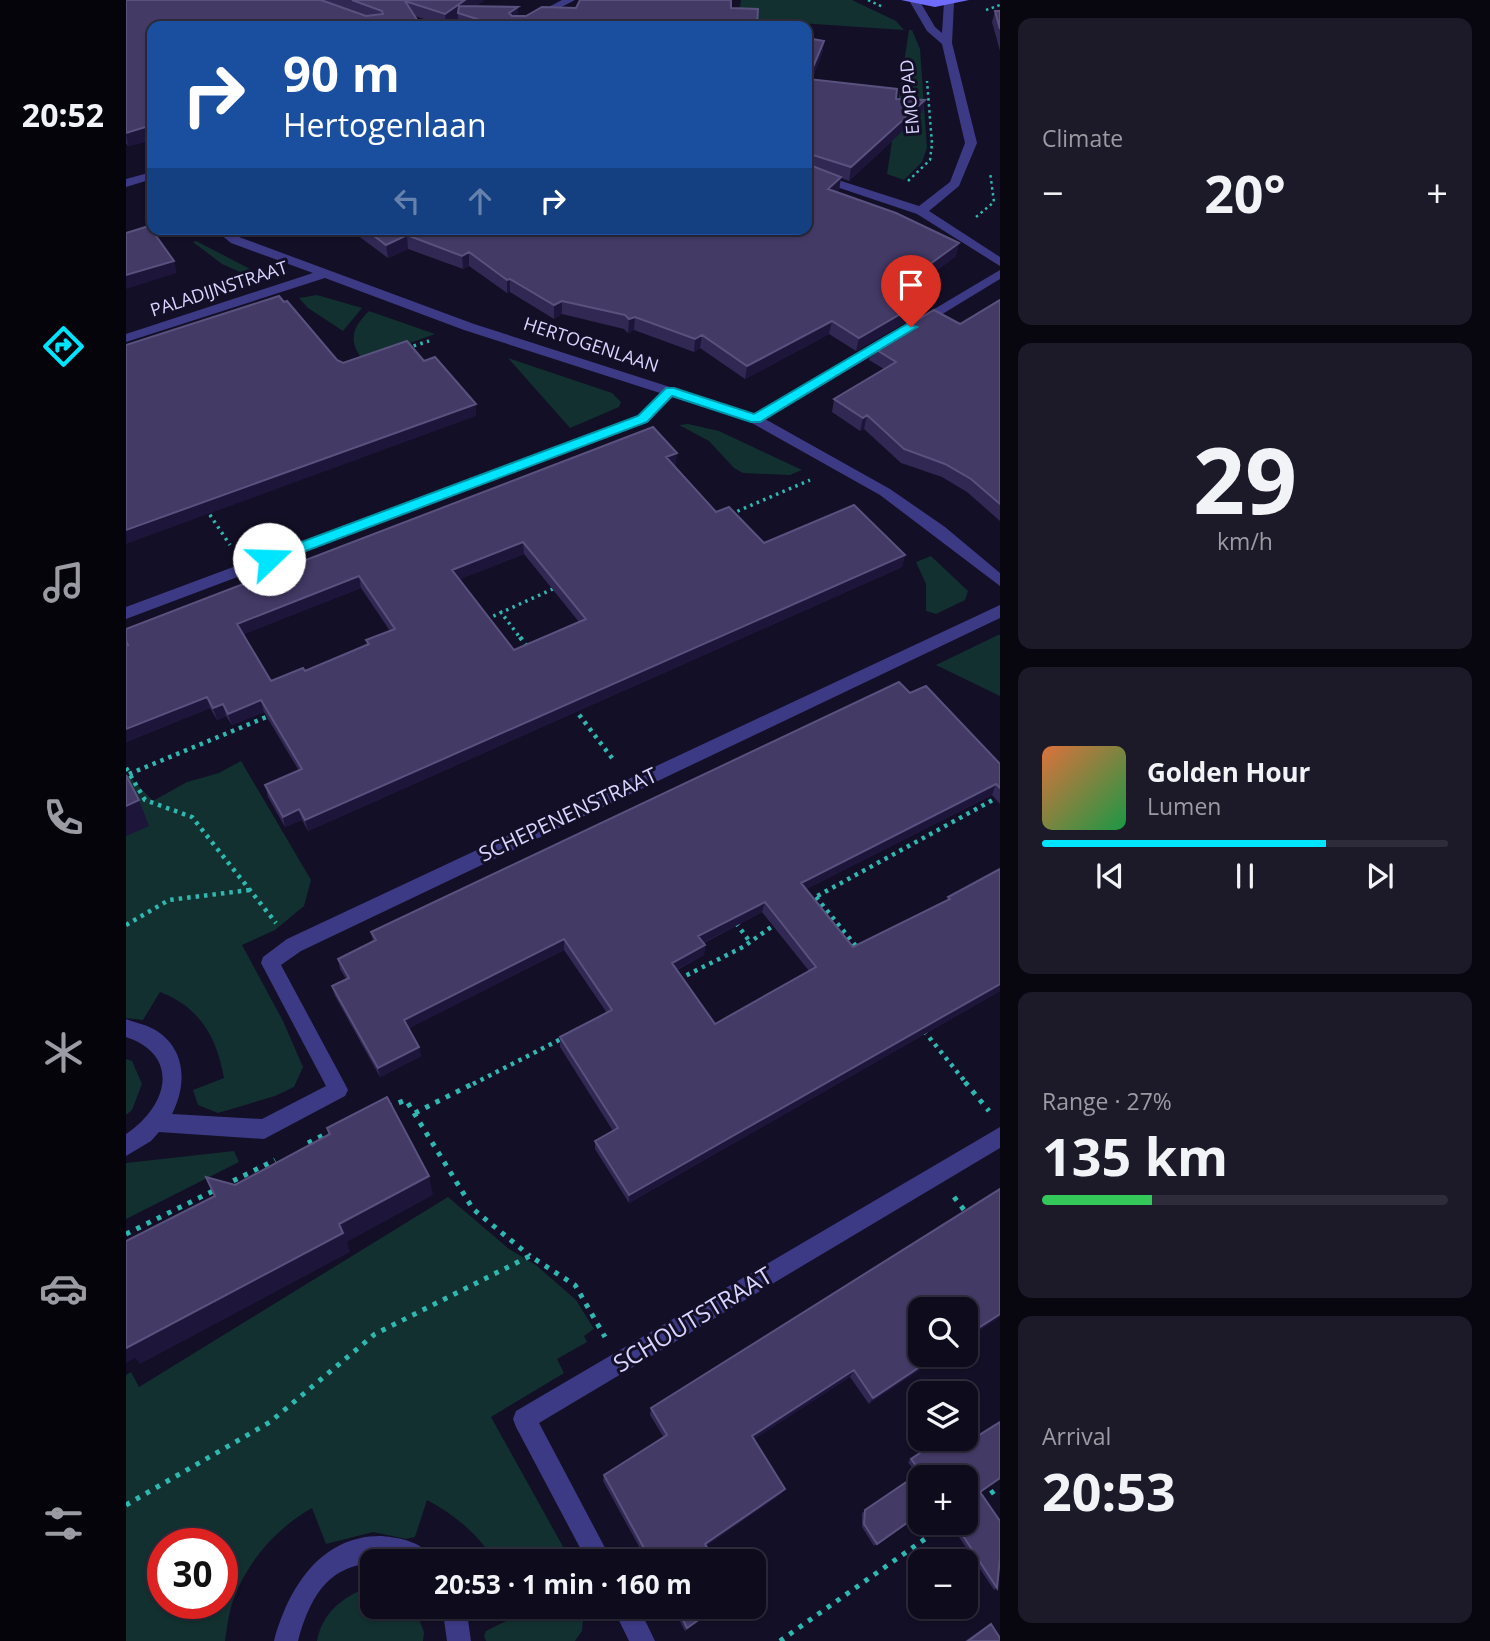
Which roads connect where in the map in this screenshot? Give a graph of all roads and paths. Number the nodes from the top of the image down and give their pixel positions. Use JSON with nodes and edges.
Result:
{"nodes":[{"id":1,"x":570,"y":0,"type":"edge"},
{"id":2,"x":964,"y":0,"type":"edge"},
{"id":3,"x":910,"y":1,"type":"edge"},
{"id":4,"x":949,"y":3,"type":"junction"},
{"id":5,"x":527,"y":21,"type":"edge"},
{"id":6,"x":947,"y":43,"type":"junction"},
{"id":7,"x":926,"y":73,"type":"dead end"},
{"id":8,"x":812,"y":175,"type":"edge"},
{"id":9,"x":147,"y":178,"type":"edge"},
{"id":10,"x":126,"y":183,"type":"edge"},
{"id":11,"x":886,"y":200,"type":"junction"},
{"id":12,"x":920,"y":211,"type":"junction"},
{"id":13,"x":228,"y":235,"type":"edge"},
{"id":14,"x":1000,"y":262,"type":"edge"},
{"id":15,"x":323,"y":274,"type":"junction"},
{"id":16,"x":1000,"y":274,"type":"edge"},
{"id":17,"x":469,"y":327,"type":"junction"},
{"id":18,"x":126,"y":338,"type":"edge"},
{"id":19,"x":405,"y":349,"type":"edge"},
{"id":20,"x":670,"y":391,"type":"junction"},
{"id":21,"x":755,"y":419,"type":"junction"},
{"id":22,"x":841,"y":467,"type":"junction"},
{"id":23,"x":201,"y":502,"type":"edge"},
{"id":24,"x":728,"y":515,"type":"edge"},
{"id":25,"x":245,"y":569,"type":"junction"},
{"id":26,"x":1000,"y":581,"type":"edge"},
{"id":27,"x":564,"y":584,"type":"edge"},
{"id":28,"x":500,"y":611,"type":"junction"},
{"id":29,"x":1000,"y":611,"type":"edge"},
{"id":30,"x":126,"y":613,"type":"edge"},
{"id":31,"x":480,"y":623,"type":"edge"},
{"id":32,"x":533,"y":654,"type":"edge"},
{"id":33,"x":566,"y":698,"type":"edge"},
{"id":34,"x":283,"y":710,"type":"edge"},
{"id":35,"x":126,"y":768,"type":"edge"},
{"id":36,"x":130,"y":774,"type":"junction"},
{"id":37,"x":632,"y":784,"type":"junction"},
{"id":38,"x":1000,"y":796,"type":"edge"},
{"id":39,"x":250,"y":890,"type":"junction"},
{"id":40,"x":816,"y":897,"type":"junction"},
{"id":41,"x":801,"y":907,"type":"edge"},
{"id":42,"x":735,"y":921,"type":"edge"},
{"id":43,"x":780,"y":921,"type":"edge"},
{"id":44,"x":126,"y":926,"type":"edge"},
{"id":45,"x":750,"y":942,"type":"junction"},
{"id":46,"x":294,"y":945,"type":"junction"},
{"id":47,"x":859,"y":951,"type":"edge"},
{"id":48,"x":670,"y":984,"type":"edge"},
{"id":49,"x":921,"y":1027,"type":"edge"},
{"id":50,"x":126,"y":1028,"type":"edge"},
{"id":51,"x":573,"y":1033,"type":"edge"},
{"id":52,"x":338,"y":1090,"type":"junction"},
{"id":53,"x":382,"y":1110,"type":"edge"},
{"id":54,"x":415,"y":1113,"type":"junction"},
{"id":55,"x":991,"y":1114,"type":"dead end"},
{"id":56,"x":158,"y":1122,"type":"junction"},
{"id":57,"x":1000,"y":1137,"type":"edge"},
{"id":58,"x":126,"y":1146,"type":"edge"},
{"id":59,"x":296,"y":1149,"type":"edge"},
{"id":60,"x":284,"y":1155,"type":"edge"},
{"id":61,"x":938,"y":1175,"type":"junction"},
{"id":62,"x":969,"y":1216,"type":"edge"},
{"id":63,"x":126,"y":1234,"type":"edge"},
{"id":64,"x":530,"y":1256,"type":"junction"},
{"id":65,"x":620,"y":1363,"type":"junction"},
{"id":66,"x":1000,"y":1487,"type":"edge"},
{"id":67,"x":978,"y":1502,"type":"edge"},
{"id":68,"x":126,"y":1505,"type":"edge"},
{"id":69,"x":931,"y":1535,"type":"edge"},
{"id":70,"x":362,"y":1549,"type":"edge"},
{"id":71,"x":392,"y":1549,"type":"edge"},
{"id":72,"x":594,"y":1549,"type":"edge"},
{"id":73,"x":360,"y":1550,"type":"edge"},
{"id":74,"x":456,"y":1619,"type":"edge"},
{"id":75,"x":631,"y":1619,"type":"edge"},
{"id":76,"x":286,"y":1641,"type":"edge"},
{"id":77,"x":459,"y":1641,"type":"edge"},
{"id":78,"x":643,"y":1641,"type":"edge"},
{"id":79,"x":780,"y":1641,"type":"edge"}],
"edges":[{"from":1,"to":5,"type":"street"},
{"from":2,"to":4,"type":"main road"},
{"from":3,"to":4,"type":"main road"},
{"from":3,"to":6,"type":"street","name":"EMOPAD"},
{"from":4,"to":6,"type":"street","name":"EMOPAD"},
{"from":6,"to":12,"type":"street","name":"EMOPAD"},
{"from":7,"to":11,"type":"path","name":"EMOPAD"},
{"from":8,"to":11,"type":"street"},
{"from":9,"to":10,"type":"street"},
{"from":11,"to":12,"type":"street"},
{"from":12,"to":14,"type":"street"},
{"from":13,"to":15,"type":"street","name":"HERTOGENLAAN"},
{"from":15,"to":17,"type":"street","name":"HERTOGENLAAN"},
{"from":15,"to":18,"type":"street","name":"PALADIJNSTRAAT"},
{"from":16,"to":21,"type":"street"},
{"from":17,"to":19,"type":"path"},
{"from":17,"to":20,"type":"street","name":"HERTOGENLAAN"},
{"from":20,"to":21,"type":"street","name":"HERTOGENLAAN"},
{"from":20,"to":25,"type":"street"},
{"from":21,"to":22,"type":"street","name":"HERTOGENLAAN"},
{"from":22,"to":24,"type":"path"},
{"from":22,"to":26,"type":"street","name":"HERTOGENLAAN"},
{"from":23,"to":25,"type":"path"},
{"from":25,"to":30,"type":"street"},
{"from":27,"to":28,"type":"path"},
{"from":28,"to":31,"type":"path"},
{"from":28,"to":32,"type":"path"},
{"from":29,"to":37,"type":"street","name":"SCHEPENENSTRAAT"},
{"from":33,"to":37,"type":"path"},
{"from":34,"to":36,"type":"path"},
{"from":35,"to":36,"type":"path"},
{"from":36,"to":39,"type":"path"},
{"from":37,"to":46,"type":"street","name":"SCHEPENENSTRAAT"},
{"from":38,"to":40,"type":"path"},
{"from":39,"to":44,"type":"path"},
{"from":39,"to":46,"type":"path"},
{"from":40,"to":41,"type":"path"},
{"from":40,"to":47,"type":"path"},
{"from":42,"to":45,"type":"path"},
{"from":43,"to":45,"type":"path"},
{"from":45,"to":48,"type":"path"},
{"from":46,"to":52,"type":"street","name":"SCHEPENENSTRAAT"},
{"from":49,"to":55,"type":"path"},
{"from":50,"to":56,"type":"street"},
{"from":51,"to":54,"type":"path"},
{"from":52,"to":56,"type":"street"},
{"from":52,"to":59,"type":"path"},
{"from":53,"to":54,"type":"path"},
{"from":54,"to":64,"type":"path"},
{"from":56,"to":58,"type":"street"},
{"from":57,"to":61,"type":"street","name":"SCHOUTSTRAAT"},
{"from":60,"to":63,"type":"path"},
{"from":61,"to":62,"type":"path"},
{"from":61,"to":65,"type":"street","name":"SCHOUTSTRAAT"},
{"from":64,"to":65,"type":"path"},
{"from":64,"to":68,"type":"path"},
{"from":65,"to":72,"type":"street","name":"SCHOUTSTRAAT"},
{"from":66,"to":67,"type":"path"},
{"from":69,"to":79,"type":"path"},
{"from":70,"to":71,"type":"street"},
{"from":73,"to":76,"type":"street"},
{"from":74,"to":77,"type":"street"},
{"from":75,"to":78,"type":"street"}]}
